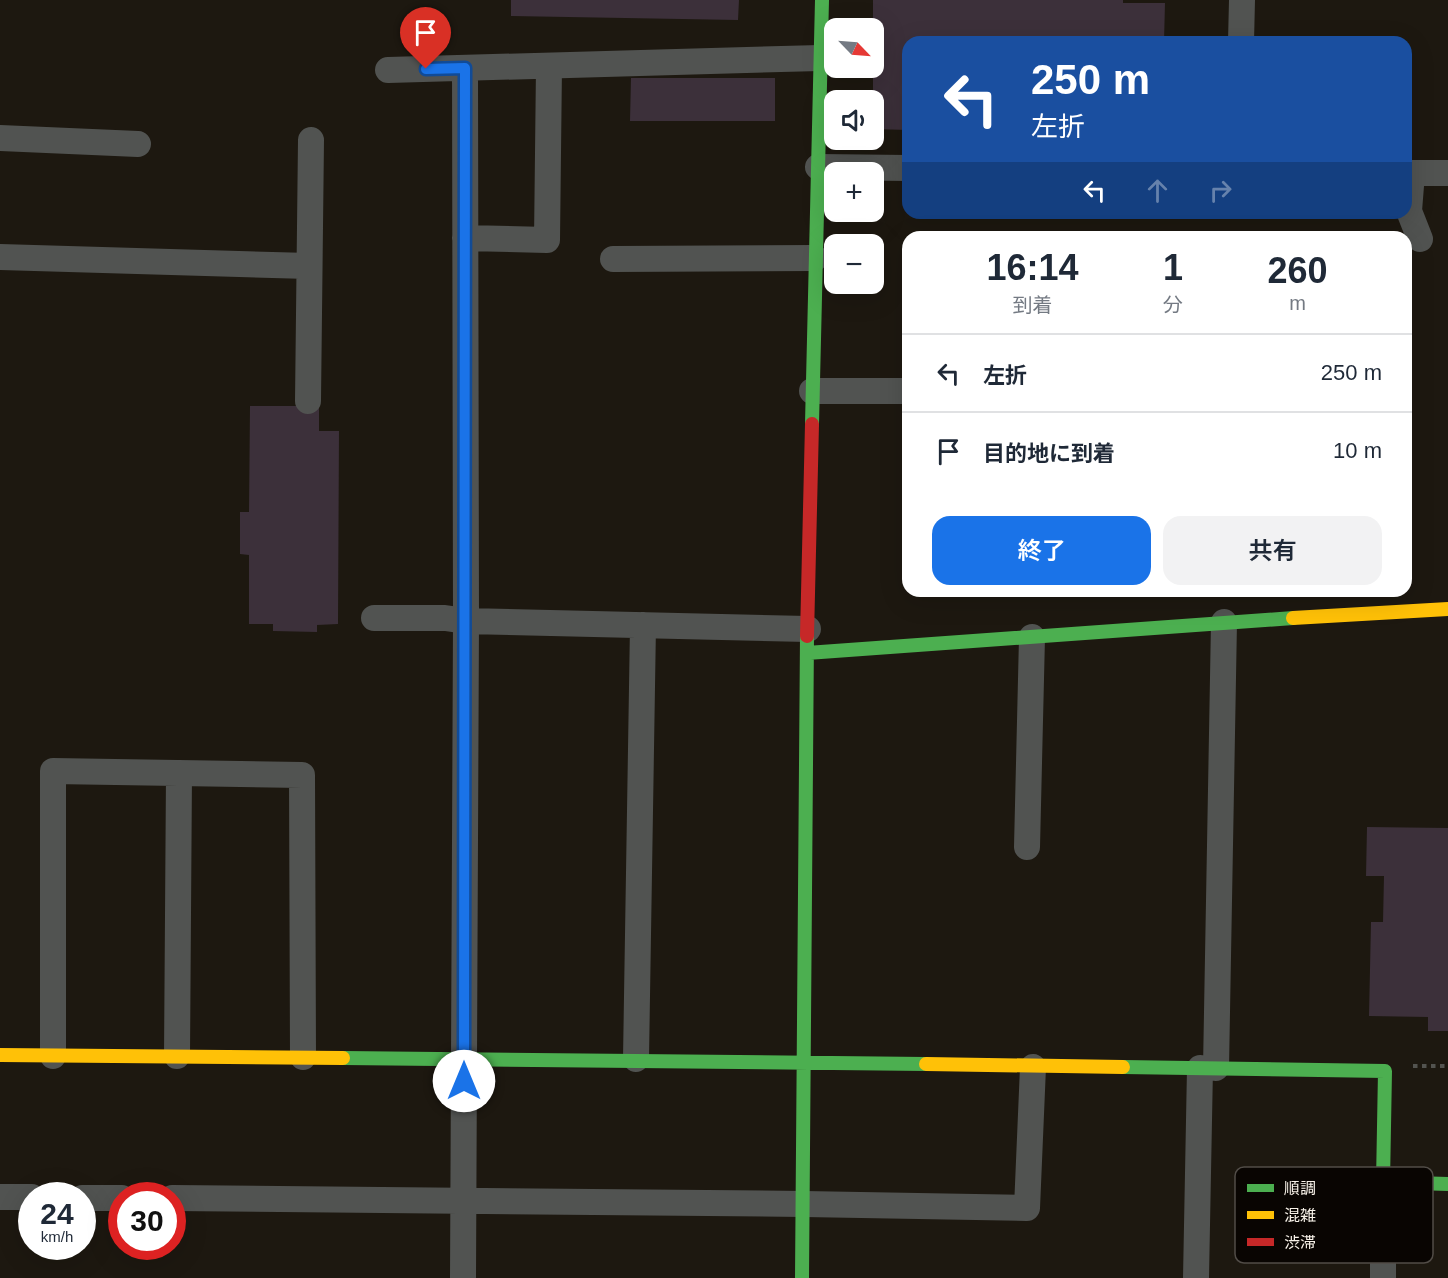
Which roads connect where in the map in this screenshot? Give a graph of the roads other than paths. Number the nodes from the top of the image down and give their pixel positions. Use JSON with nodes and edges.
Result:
{"nodes":[{"id":1,"x":822,"y":0,"type":"edge"},
{"id":2,"x":1242,"y":0,"type":"edge"},
{"id":3,"x":1241,"y":36,"type":"edge"},
{"id":4,"x":820,"y":58,"type":"junction"},
{"id":5,"x":549,"y":66,"type":"junction"},
{"id":6,"x":465,"y":68,"type":"junction"},
{"id":7,"x":388,"y":70,"type":"dead end"},
{"id":8,"x":0,"y":138,"type":"edge"},
{"id":9,"x":311,"y":140,"type":"dead end"},
{"id":10,"x":138,"y":144,"type":"dead end"},
{"id":11,"x":818,"y":167,"type":"junction"},
{"id":12,"x":902,"y":168,"type":"edge"},
{"id":13,"x":1412,"y":173,"type":"edge"},
{"id":14,"x":1448,"y":173,"type":"edge"},
{"id":15,"x":1412,"y":219,"type":"edge"},
{"id":16,"x":465,"y":238,"type":"junction"},
{"id":17,"x":1420,"y":239,"type":"dead end"},
{"id":18,"x":0,"y":256,"type":"edge"},
{"id":19,"x":815,"y":258,"type":"junction"},
{"id":20,"x":613,"y":259,"type":"dead end"},
{"id":21,"x":309,"y":266,"type":"junction"},
{"id":22,"x":812,"y":391,"type":"junction"},
{"id":23,"x":902,"y":392,"type":"edge"},
{"id":24,"x":308,"y":401,"type":"dead end"},
{"id":25,"x":1448,"y":609,"type":"edge"},
{"id":26,"x":374,"y":618,"type":"dead end"},
{"id":27,"x":466,"y":621,"type":"junction"},
{"id":28,"x":1224,"y":622,"type":"junction"},
{"id":29,"x":643,"y":625,"type":"junction"},
{"id":30,"x":1032,"y":637,"type":"junction"},
{"id":31,"x":808,"y":641,"type":"junction"},
{"id":32,"x":179,"y":773,"type":"junction"},
{"id":33,"x":1027,"y":847,"type":"dead end"},
{"id":34,"x":0,"y":1055,"type":"edge"},
{"id":35,"x":53,"y":1056,"type":"junction"},
{"id":36,"x":177,"y":1056,"type":"junction"},
{"id":37,"x":303,"y":1057,"type":"junction"},
{"id":38,"x":465,"y":1058,"type":"junction"},
{"id":39,"x":636,"y":1059,"type":"junction"},
{"id":40,"x":805,"y":1062,"type":"junction"},
{"id":41,"x":1033,"y":1067,"type":"junction"},
{"id":42,"x":1208,"y":1068,"type":"junction"},
{"id":43,"x":1383,"y":1167,"type":"edge"},
{"id":44,"x":1433,"y":1184,"type":"edge"},
{"id":45,"x":1448,"y":1184,"type":"edge"},
{"id":46,"x":0,"y":1197,"type":"edge"},
{"id":47,"x":18,"y":1197,"type":"edge"},
{"id":48,"x":186,"y":1198,"type":"edge"},
{"id":49,"x":464,"y":1201,"type":"junction"},
{"id":50,"x":804,"y":1204,"type":"junction"},
{"id":51,"x":463,"y":1278,"type":"edge"},
{"id":52,"x":802,"y":1278,"type":"edge"},
{"id":53,"x":1196,"y":1278,"type":"edge"}],
"edges":[{"from":1,"to":4,"type":"street"},
{"from":2,"to":3,"type":"street"},
{"from":4,"to":5,"type":"street"},
{"from":4,"to":11,"type":"street"},
{"from":5,"to":6,"type":"street"},
{"from":5,"to":16,"type":"street"},
{"from":6,"to":7,"type":"street"},
{"from":6,"to":16,"type":"street"},
{"from":8,"to":10,"type":"street"},
{"from":9,"to":21,"type":"street"},
{"from":11,"to":12,"type":"street"},
{"from":11,"to":19,"type":"street"},
{"from":13,"to":14,"type":"street"},
{"from":15,"to":17,"type":"street"},
{"from":16,"to":27,"type":"street"},
{"from":18,"to":21,"type":"street"},
{"from":19,"to":20,"type":"street"},
{"from":19,"to":22,"type":"street"},
{"from":21,"to":24,"type":"street"},
{"from":22,"to":23,"type":"street"},
{"from":22,"to":31,"type":"street"},
{"from":25,"to":28,"type":"street"},
{"from":26,"to":27,"type":"street"},
{"from":27,"to":29,"type":"street"},
{"from":27,"to":38,"type":"street"},
{"from":28,"to":30,"type":"street"},
{"from":28,"to":42,"type":"street"},
{"from":29,"to":31,"type":"street"},
{"from":29,"to":39,"type":"street"},
{"from":30,"to":31,"type":"street"},
{"from":30,"to":33,"type":"street"},
{"from":31,"to":40,"type":"street"},
{"from":32,"to":35,"type":"street"},
{"from":32,"to":36,"type":"street"},
{"from":32,"to":37,"type":"street"},
{"from":34,"to":35,"type":"street"},
{"from":35,"to":36,"type":"street"},
{"from":36,"to":37,"type":"street"},
{"from":37,"to":38,"type":"street"},
{"from":38,"to":39,"type":"street"},
{"from":38,"to":49,"type":"street"},
{"from":39,"to":40,"type":"street"},
{"from":40,"to":41,"type":"street"},
{"from":40,"to":50,"type":"street"},
{"from":41,"to":42,"type":"street"},
{"from":41,"to":50,"type":"street"},
{"from":42,"to":43,"type":"street"},
{"from":42,"to":53,"type":"street"},
{"from":44,"to":45,"type":"street"},
{"from":46,"to":47,"type":"street"},
{"from":48,"to":49,"type":"street"},
{"from":49,"to":50,"type":"street"},
{"from":49,"to":51,"type":"street"},
{"from":50,"to":52,"type":"street"}]}
